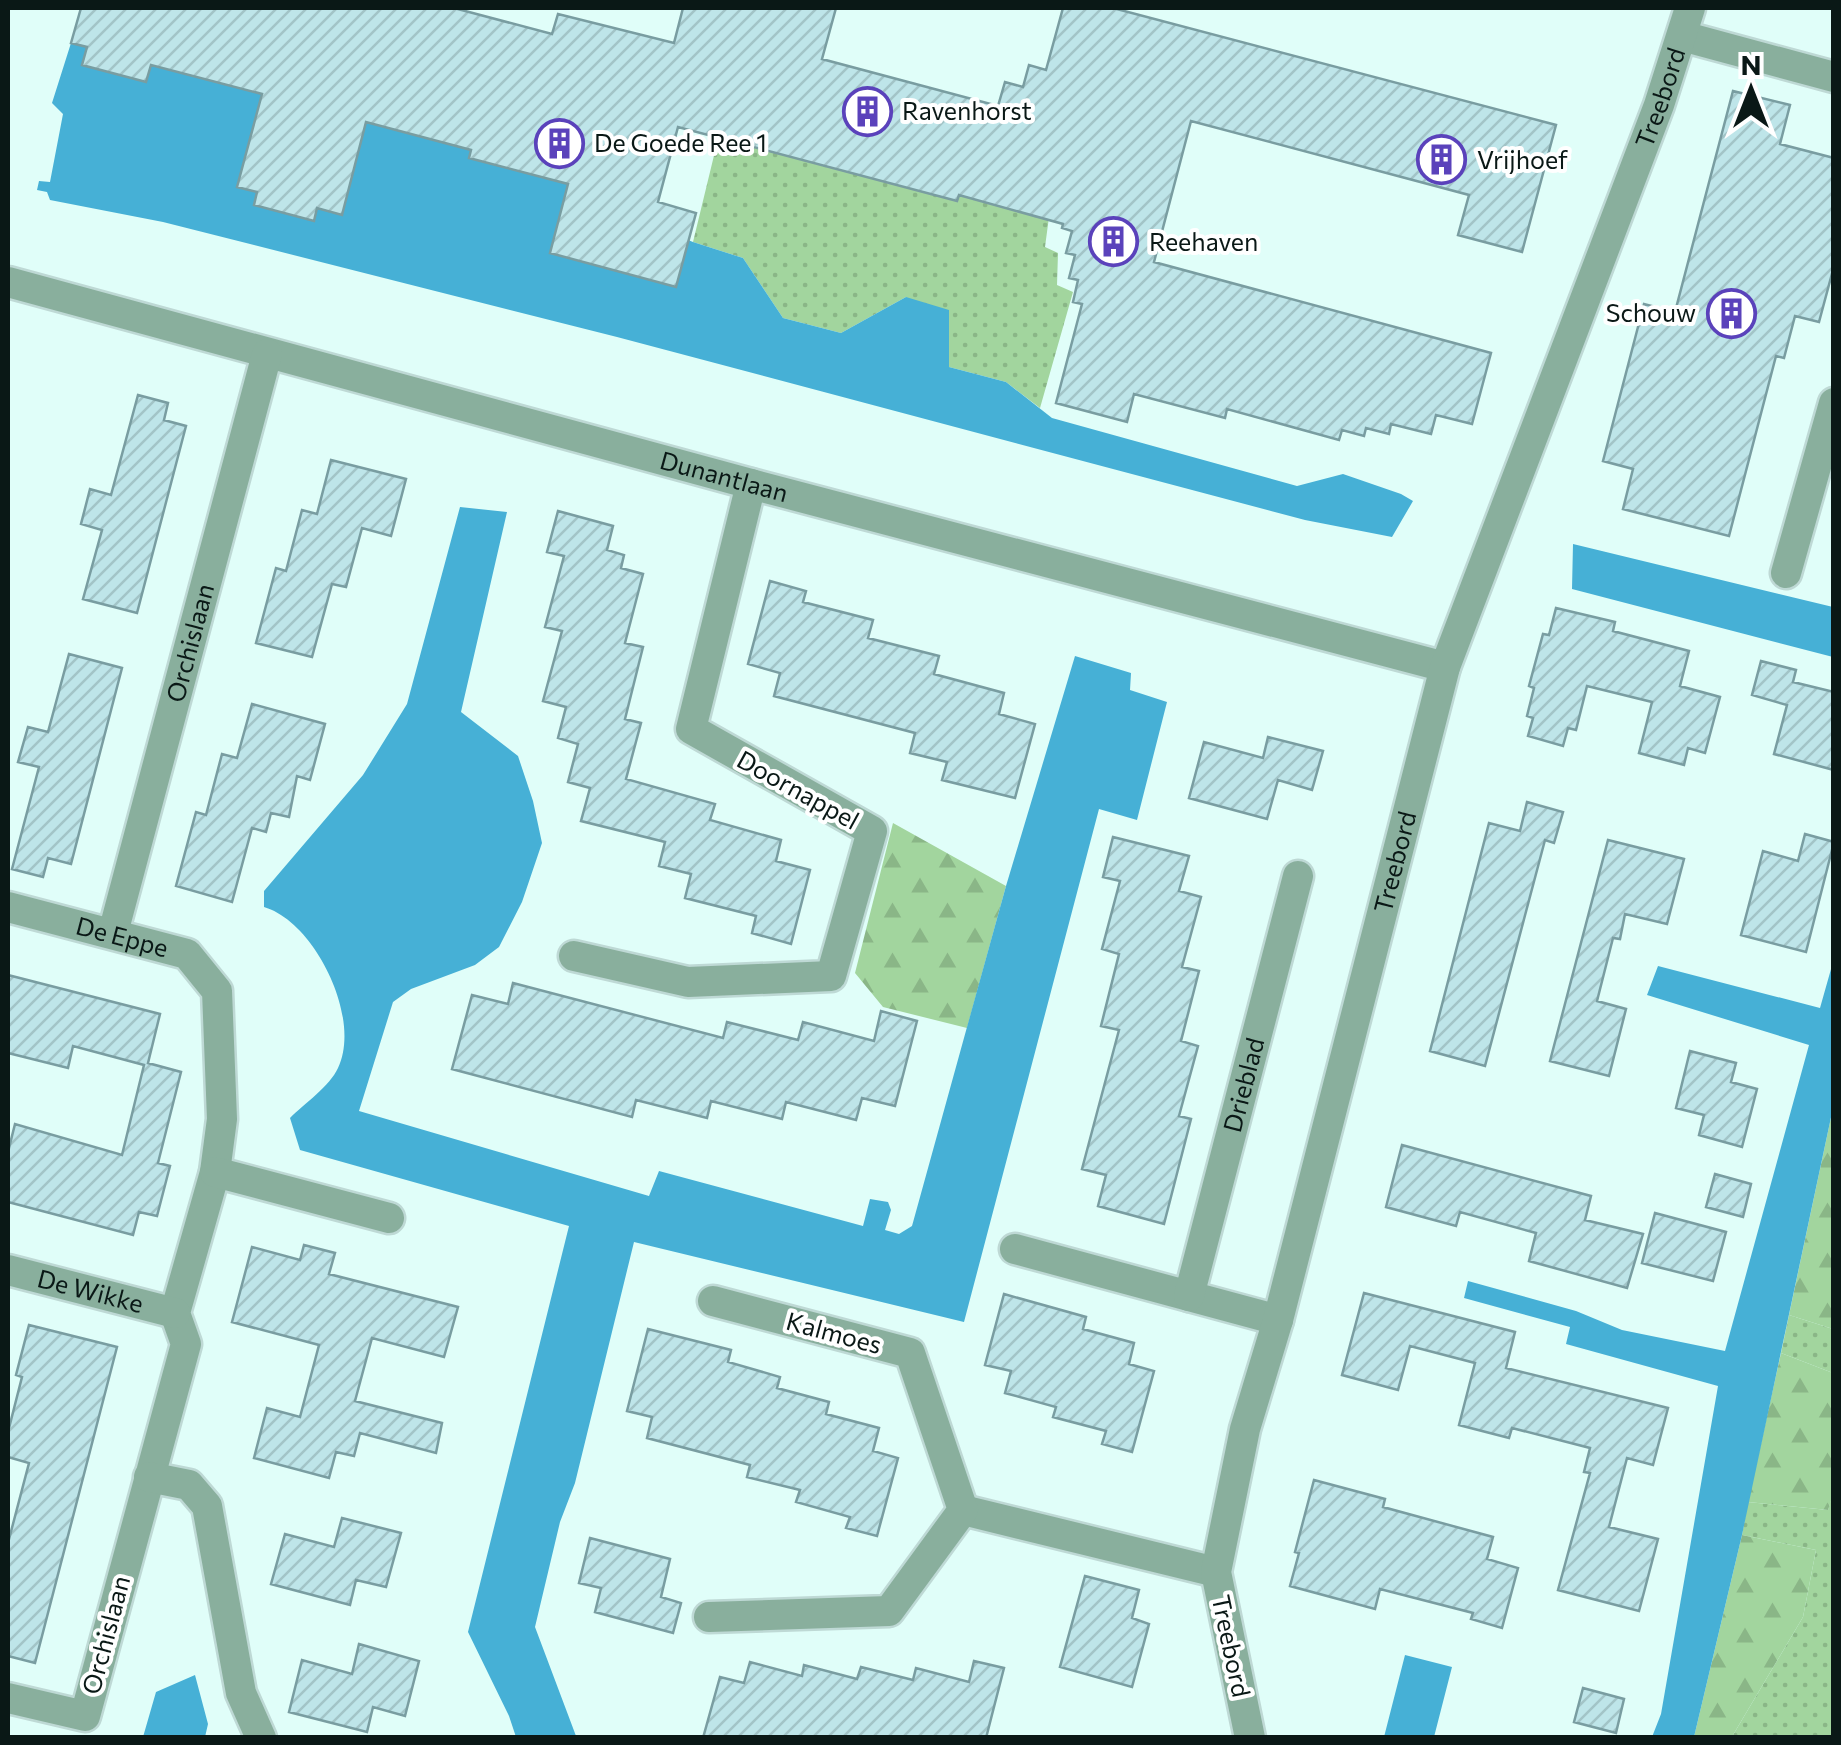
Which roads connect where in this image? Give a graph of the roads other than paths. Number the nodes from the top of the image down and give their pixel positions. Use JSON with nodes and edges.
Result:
{"nodes":[{"id":1,"x":1686,"y":22,"type":"edge"},
{"id":2,"x":1834,"y":77,"type":"edge"},
{"id":3,"x":8,"y":282,"type":"edge"},
{"id":4,"x":266,"y":354,"type":"junction"},
{"id":5,"x":1834,"y":404,"type":"edge"},
{"id":6,"x":751,"y":484,"type":"junction"},
{"id":7,"x":1786,"y":573,"type":"dead end"},
{"id":8,"x":1445,"y":667,"type":"junction"},
{"id":9,"x":1298,"y":876,"type":"dead end"},
{"id":10,"x":8,"y":907,"type":"edge"},
{"id":11,"x":113,"y":932,"type":"junction"},
{"id":12,"x":574,"y":956,"type":"dead end"},
{"id":13,"x":216,"y":1172,"type":"junction"},
{"id":14,"x":389,"y":1218,"type":"dead end"},
{"id":15,"x":1015,"y":1249,"type":"dead end"},
{"id":16,"x":8,"y":1270,"type":"edge"},
{"id":17,"x":1189,"y":1296,"type":"junction"},
{"id":18,"x":714,"y":1301,"type":"dead end"},
{"id":19,"x":175,"y":1313,"type":"junction"},
{"id":20,"x":1278,"y":1320,"type":"junction"},
{"id":21,"x":149,"y":1476,"type":"junction"},
{"id":22,"x":963,"y":1510,"type":"junction"},
{"id":23,"x":1216,"y":1572,"type":"junction"},
{"id":24,"x":709,"y":1618,"type":"dead end"},
{"id":25,"x":8,"y":1698,"type":"edge"},
{"id":26,"x":261,"y":1738,"type":"edge"},
{"id":27,"x":1250,"y":1738,"type":"edge"}],
"edges":[{"from":1,"to":2,"type":"street"},
{"from":1,"to":8,"type":"street","name":"Treebord"},
{"from":3,"to":4,"type":"street","name":"Dunantlaan"},
{"from":4,"to":6,"type":"street","name":"Dunantlaan"},
{"from":4,"to":11,"type":"street","name":"Orchislaan"},
{"from":5,"to":7,"type":"street"},
{"from":6,"to":8,"type":"street","name":"Dunantlaan"},
{"from":6,"to":12,"type":"street","name":"Doornappel"},
{"from":8,"to":20,"type":"street","name":"Treebord"},
{"from":9,"to":17,"type":"street","name":"Drieblad"},
{"from":10,"to":11,"type":"street","name":"De Eppe"},
{"from":11,"to":13,"type":"street","name":"De Eppe"},
{"from":13,"to":14,"type":"street"},
{"from":13,"to":19,"type":"street","name":"Orchislaan"},
{"from":15,"to":17,"type":"street"},
{"from":16,"to":19,"type":"street","name":"De Wikke"},
{"from":17,"to":20,"type":"street"},
{"from":18,"to":22,"type":"street","name":"Kalmoes"},
{"from":19,"to":21,"type":"street","name":"Orchislaan"},
{"from":20,"to":23,"type":"street","name":"Treebord"},
{"from":21,"to":25,"type":"street","name":"Orchislaan"},
{"from":21,"to":26,"type":"street"},
{"from":22,"to":23,"type":"street"},
{"from":22,"to":24,"type":"street"},
{"from":23,"to":27,"type":"street","name":"Treebord"}]}
